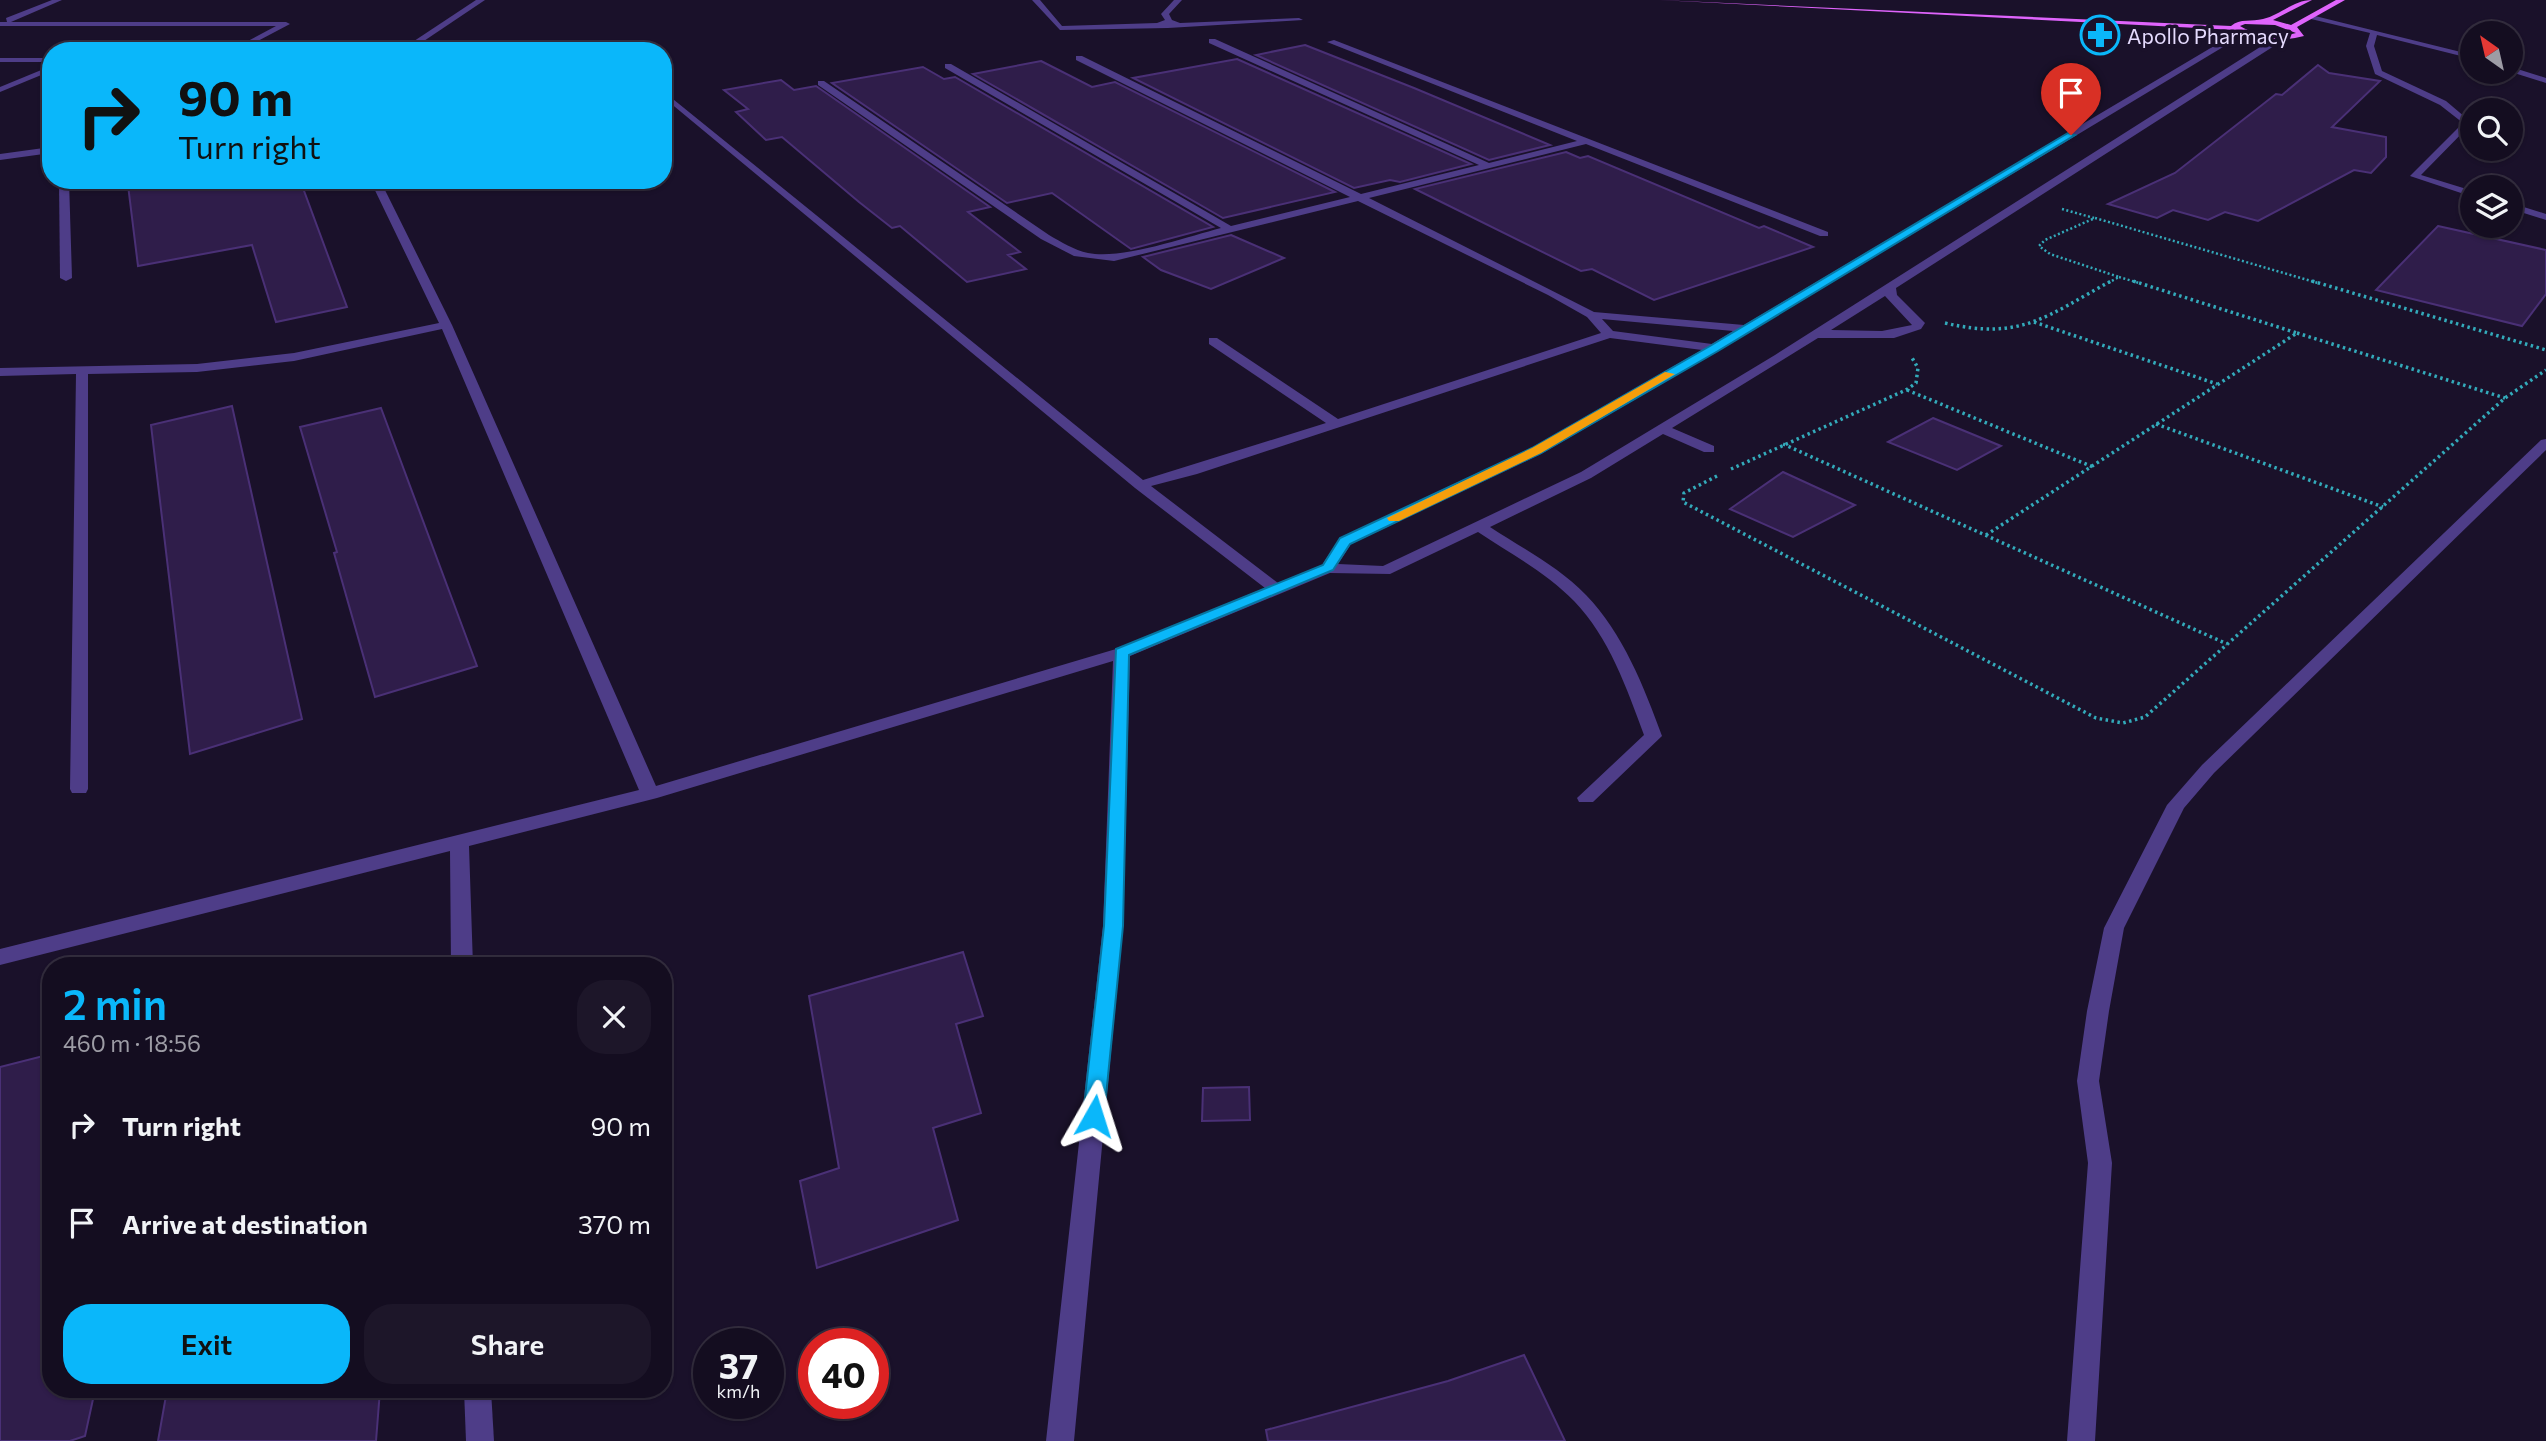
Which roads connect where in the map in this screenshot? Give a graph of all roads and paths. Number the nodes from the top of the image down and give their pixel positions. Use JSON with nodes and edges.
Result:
{"nodes":[{"id":1,"x":58,"y":0,"type":"edge"},
{"id":2,"x":481,"y":0,"type":"edge"},
{"id":3,"x":1036,"y":0,"type":"edge"},
{"id":4,"x":1178,"y":0,"type":"edge"},
{"id":5,"x":1663,"y":0,"type":"edge"},
{"id":6,"x":1793,"y":0,"type":"edge"},
{"id":7,"x":2308,"y":0,"type":"edge"},
{"id":8,"x":2341,"y":0,"type":"edge"},
{"id":9,"x":2314,"y":17,"type":"junction"},
{"id":10,"x":1299,"y":20,"type":"dead end"},
{"id":11,"x":2264,"y":22,"type":"junction"},
{"id":12,"x":1169,"y":23,"type":"junction"},
{"id":13,"x":0,"y":24,"type":"edge"},
{"id":14,"x":2241,"y":27,"type":"junction"},
{"id":15,"x":2292,"y":27,"type":"junction"},
{"id":16,"x":2374,"y":31,"type":"junction"},
{"id":17,"x":2281,"y":37,"type":"junction"},
{"id":18,"x":1212,"y":41,"type":"dead end"},
{"id":19,"x":251,"y":42,"type":"edge"},
{"id":20,"x":417,"y":42,"type":"edge"},
{"id":21,"x":1331,"y":42,"type":"dead end"},
{"id":22,"x":2460,"y":54,"type":"edge"},
{"id":23,"x":1079,"y":58,"type":"dead end"},
{"id":24,"x":0,"y":60,"type":"edge"},
{"id":25,"x":42,"y":60,"type":"edge"},
{"id":26,"x":948,"y":66,"type":"dead end"},
{"id":27,"x":42,"y":72,"type":"edge"},
{"id":28,"x":2524,"y":73,"type":"edge"},
{"id":29,"x":2546,"y":81,"type":"edge"},
{"id":30,"x":821,"y":83,"type":"dead end"},
{"id":31,"x":0,"y":90,"type":"edge"},
{"id":32,"x":672,"y":100,"type":"edge"},
{"id":33,"x":1588,"y":141,"type":"junction"},
{"id":34,"x":42,"y":151,"type":"edge"},
{"id":35,"x":0,"y":157,"type":"edge"},
{"id":36,"x":1488,"y":166,"type":"junction"},
{"id":37,"x":64,"y":189,"type":"edge"},
{"id":38,"x":379,"y":189,"type":"edge"},
{"id":39,"x":2460,"y":190,"type":"edge"},
{"id":40,"x":1363,"y":198,"type":"junction"},
{"id":41,"x":2523,"y":210,"type":"edge"},
{"id":42,"x":2546,"y":217,"type":"edge"},
{"id":43,"x":1231,"y":230,"type":"junction"},
{"id":44,"x":1824,"y":234,"type":"dead end"},
{"id":45,"x":2119,"y":277,"type":"junction"},
{"id":46,"x":66,"y":278,"type":"dead end"},
{"id":47,"x":1890,"y":287,"type":"junction"},
{"id":48,"x":1591,"y":315,"type":"junction"},
{"id":49,"x":2034,"y":321,"type":"junction"},
{"id":50,"x":446,"y":325,"type":"junction"},
{"id":51,"x":1746,"y":329,"type":"junction"},
{"id":52,"x":1919,"y":329,"type":"junction"},
{"id":53,"x":2297,"y":333,"type":"junction"},
{"id":54,"x":1609,"y":334,"type":"junction"},
{"id":55,"x":1813,"y":336,"type":"junction"},
{"id":56,"x":1213,"y":341,"type":"dead end"},
{"id":57,"x":1714,"y":348,"type":"junction"},
{"id":58,"x":2546,"y":350,"type":"edge"},
{"id":59,"x":1914,"y":358,"type":"dead end"},
{"id":60,"x":82,"y":369,"type":"junction"},
{"id":61,"x":2546,"y":370,"type":"edge"},
{"id":62,"x":0,"y":372,"type":"edge"},
{"id":63,"x":2217,"y":384,"type":"junction"},
{"id":64,"x":1906,"y":390,"type":"junction"},
{"id":65,"x":2505,"y":398,"type":"junction"},
{"id":66,"x":1335,"y":423,"type":"junction"},
{"id":67,"x":2155,"y":424,"type":"junction"},
{"id":68,"x":1662,"y":429,"type":"junction"},
{"id":69,"x":2546,"y":443,"type":"edge"},
{"id":70,"x":1782,"y":444,"type":"junction"},
{"id":71,"x":1709,"y":449,"type":"dead end"},
{"id":72,"x":2093,"y":467,"type":"junction"},
{"id":73,"x":1140,"y":485,"type":"junction"},
{"id":74,"x":2383,"y":507,"type":"junction"},
{"id":75,"x":1479,"y":526,"type":"junction"},
{"id":76,"x":1986,"y":535,"type":"junction"},
{"id":77,"x":1328,"y":568,"type":"junction"},
{"id":78,"x":1275,"y":588,"type":"junction"},
{"id":79,"x":2228,"y":644,"type":"junction"},
{"id":80,"x":1122,"y":653,"type":"junction"},
{"id":81,"x":79,"y":789,"type":"dead end"},
{"id":82,"x":650,"y":794,"type":"junction"},
{"id":83,"x":1586,"y":798,"type":"dead end"},
{"id":84,"x":458,"y":842,"type":"junction"},
{"id":85,"x":0,"y":957,"type":"edge"},
{"id":86,"x":462,"y":957,"type":"edge"},
{"id":87,"x":478,"y":1398,"type":"edge"},
{"id":88,"x":481,"y":1441,"type":"edge"},
{"id":89,"x":1060,"y":1441,"type":"edge"},
{"id":90,"x":2081,"y":1441,"type":"edge"}],
"edges":[{"from":1,"to":13,"type":"street"},
{"from":2,"to":20,"type":"street"},
{"from":3,"to":12,"type":"street"},
{"from":4,"to":12,"type":"street"},
{"from":5,"to":14,"type":"main road"},
{"from":6,"to":14,"type":"main road"},
{"from":7,"to":11,"type":"main road"},
{"from":8,"to":9,"type":"main road"},
{"from":9,"to":15,"type":"main road"},
{"from":9,"to":16,"type":"street"},
{"from":10,"to":12,"type":"street"},
{"from":11,"to":14,"type":"main road"},
{"from":11,"to":15,"type":"main road"},
{"from":13,"to":19,"type":"street"},
{"from":14,"to":17,"type":"main road"},
{"from":14,"to":51,"type":"street"},
{"from":15,"to":17,"type":"main road"},
{"from":16,"to":22,"type":"street"},
{"from":16,"to":39,"type":"street"},
{"from":17,"to":47,"type":"street"},
{"from":18,"to":36,"type":"street"},
{"from":21,"to":33,"type":"street"},
{"from":23,"to":40,"type":"street"},
{"from":24,"to":25,"type":"street"},
{"from":26,"to":43,"type":"street"},
{"from":27,"to":31,"type":"street"},
{"from":28,"to":29,"type":"street"},
{"from":30,"to":43,"type":"street"},
{"from":32,"to":73,"type":"street"},
{"from":33,"to":36,"type":"street"},
{"from":33,"to":44,"type":"street"},
{"from":34,"to":35,"type":"street"},
{"from":36,"to":40,"type":"street"},
{"from":37,"to":46,"type":"street"},
{"from":38,"to":50,"type":"street"},
{"from":40,"to":43,"type":"street"},
{"from":40,"to":48,"type":"street"},
{"from":41,"to":42,"type":"street"},
{"from":45,"to":49,"type":"path"},
{"from":45,"to":53,"type":"path"},
{"from":45,"to":58,"type":"path"},
{"from":47,"to":52,"type":"street"},
{"from":47,"to":55,"type":"street"},
{"from":48,"to":51,"type":"street"},
{"from":48,"to":54,"type":"street"},
{"from":49,"to":52,"type":"path"},
{"from":49,"to":63,"type":"path"},
{"from":50,"to":60,"type":"street"},
{"from":50,"to":82,"type":"street"},
{"from":51,"to":57,"type":"street"},
{"from":52,"to":55,"type":"street"},
{"from":53,"to":63,"type":"path"},
{"from":53,"to":65,"type":"path"},
{"from":54,"to":57,"type":"street"},
{"from":54,"to":66,"type":"street"},
{"from":55,"to":68,"type":"street"},
{"from":56,"to":66,"type":"street"},
{"from":57,"to":77,"type":"street"},
{"from":59,"to":64,"type":"path"},
{"from":60,"to":62,"type":"street"},
{"from":60,"to":81,"type":"street"},
{"from":61,"to":65,"type":"path"},
{"from":63,"to":67,"type":"path"},
{"from":64,"to":70,"type":"path"},
{"from":64,"to":72,"type":"path"},
{"from":65,"to":74,"type":"path"},
{"from":66,"to":73,"type":"street"},
{"from":67,"to":72,"type":"path"},
{"from":67,"to":74,"type":"path"},
{"from":68,"to":71,"type":"street"},
{"from":68,"to":75,"type":"street"},
{"from":69,"to":90,"type":"street"},
{"from":70,"to":76,"type":"path"},
{"from":70,"to":79,"type":"path"},
{"from":72,"to":76,"type":"path"},
{"from":73,"to":78,"type":"street"},
{"from":74,"to":79,"type":"path"},
{"from":75,"to":77,"type":"street"},
{"from":75,"to":83,"type":"street"},
{"from":76,"to":79,"type":"path"},
{"from":77,"to":78,"type":"street"},
{"from":78,"to":80,"type":"street"},
{"from":80,"to":82,"type":"street"},
{"from":80,"to":89,"type":"street"},
{"from":82,"to":84,"type":"street"},
{"from":84,"to":85,"type":"street"},
{"from":84,"to":86,"type":"street"},
{"from":87,"to":88,"type":"street"}]}
